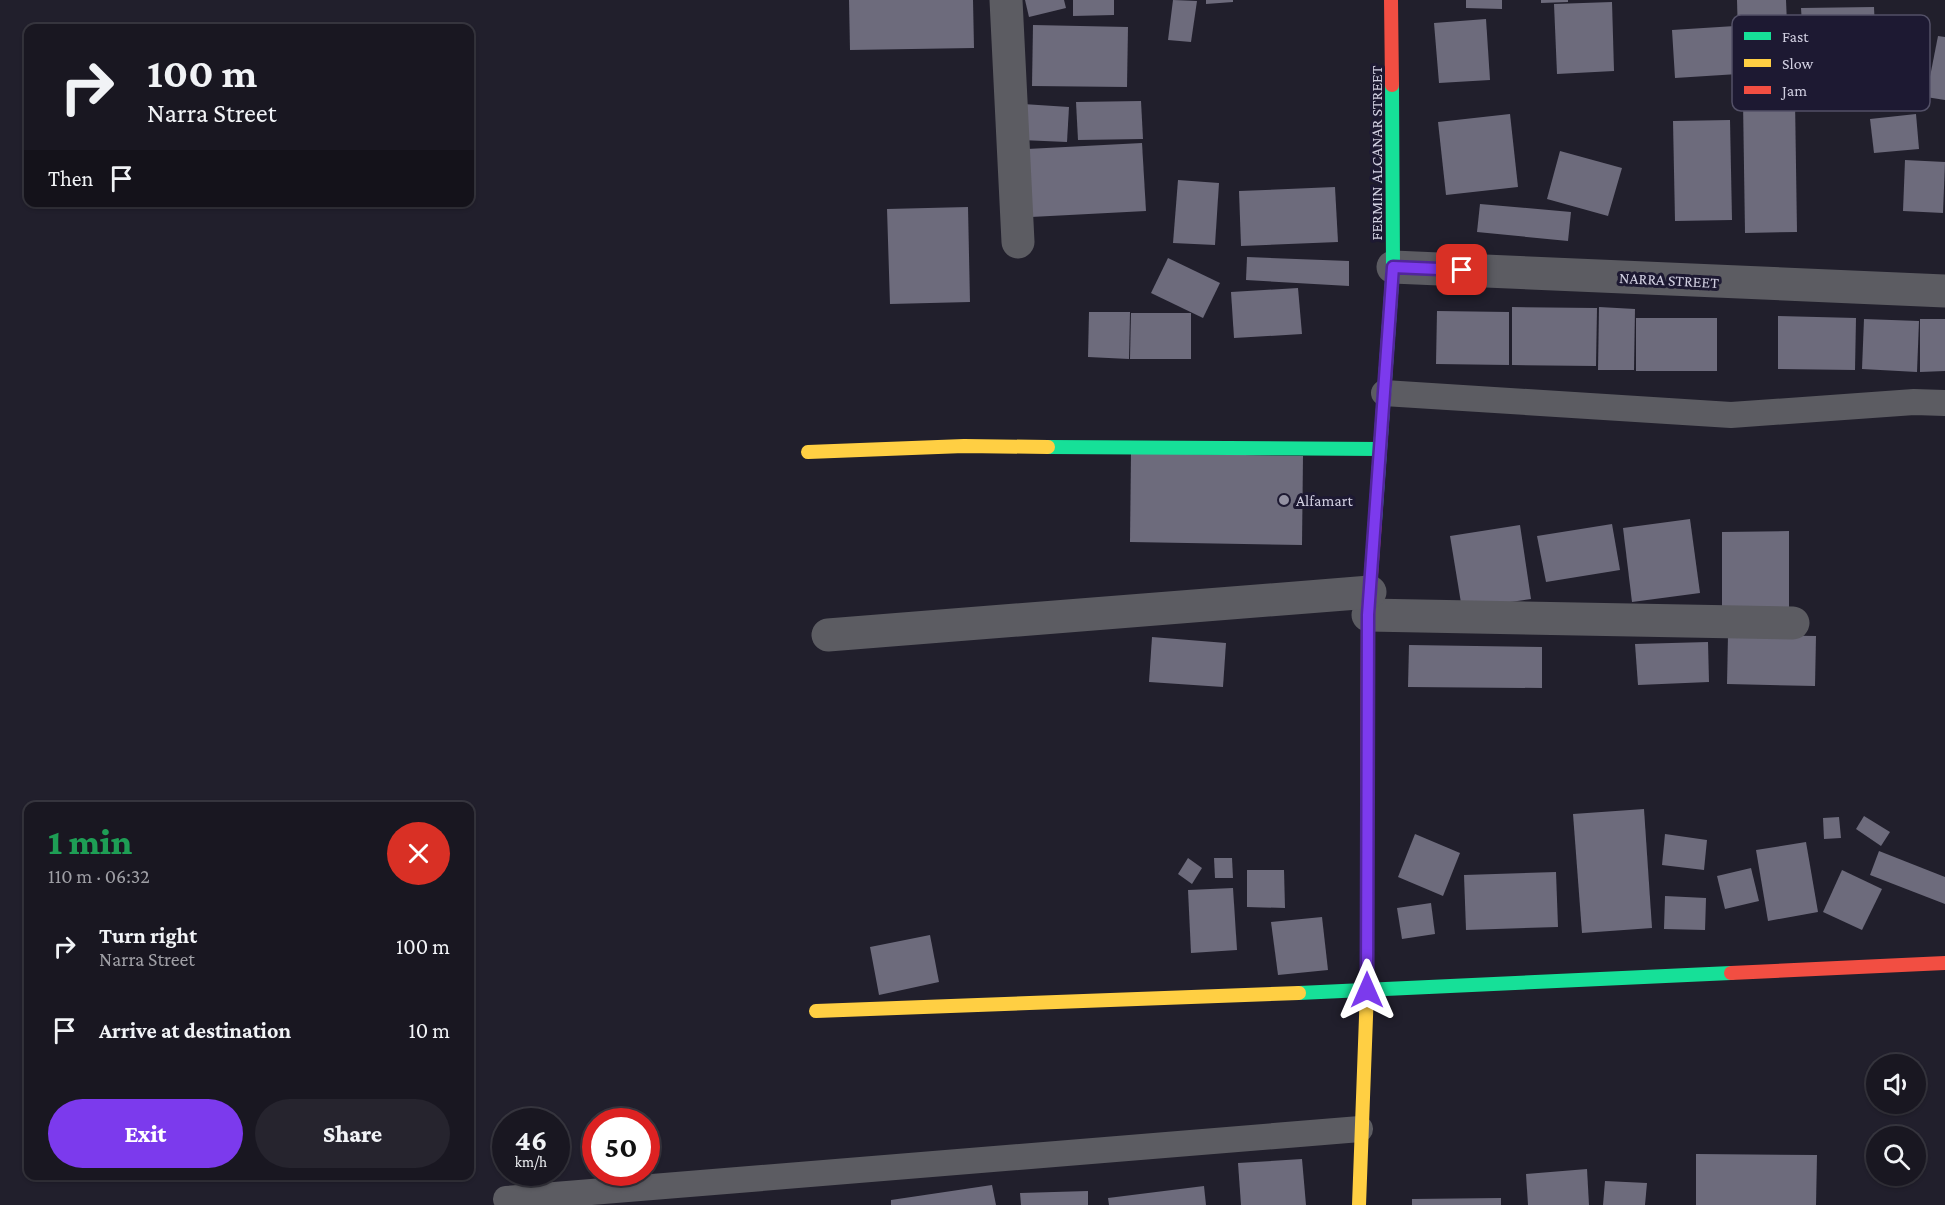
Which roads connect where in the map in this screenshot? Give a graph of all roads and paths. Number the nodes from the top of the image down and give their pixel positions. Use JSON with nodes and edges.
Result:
{"nodes":[{"id":1,"x":1006,"y":0,"type":"edge"},
{"id":2,"x":1391,"y":0,"type":"edge"},
{"id":3,"x":1018,"y":242,"type":"dead end"},
{"id":4,"x":1393,"y":267,"type":"junction"},
{"id":5,"x":1945,"y":291,"type":"edge"},
{"id":6,"x":1384,"y":393,"type":"junction"},
{"id":7,"x":1945,"y":403,"type":"edge"},
{"id":8,"x":1379,"y":449,"type":"junction"},
{"id":9,"x":808,"y":452,"type":"dead end"},
{"id":10,"x":1369,"y":604,"type":"junction"},
{"id":11,"x":1793,"y":623,"type":"dead end"},
{"id":12,"x":828,"y":634,"type":"dead end"},
{"id":13,"x":1945,"y":963,"type":"edge"},
{"id":14,"x":1367,"y":990,"type":"junction"},
{"id":15,"x":816,"y":1011,"type":"dead end"},
{"id":16,"x":1360,"y":1129,"type":"junction"},
{"id":17,"x":506,"y":1199,"type":"dead end"},
{"id":18,"x":1359,"y":1205,"type":"edge"}],
"edges":[{"from":1,"to":3,"type":"street"},
{"from":2,"to":4,"type":"street","name":"FERMIN ALCANAR STREET"},
{"from":4,"to":5,"type":"street","name":"NARRA STREET"},
{"from":4,"to":6,"type":"street","name":"FERMIN ALCANAR STREET"},
{"from":6,"to":7,"type":"lane"},
{"from":6,"to":8,"type":"street","name":"FERMIN ALCANAR STREET"},
{"from":8,"to":9,"type":"street"},
{"from":8,"to":10,"type":"street","name":"FERMIN ALCANAR STREET"},
{"from":10,"to":11,"type":"street"},
{"from":10,"to":12,"type":"street"},
{"from":10,"to":14,"type":"street","name":"FERMIN ALCANAR STREET"},
{"from":13,"to":14,"type":"street"},
{"from":14,"to":15,"type":"street"},
{"from":14,"to":16,"type":"street","name":"FERMIN ALCANAR STREET"},
{"from":16,"to":17,"type":"lane"},
{"from":16,"to":18,"type":"street","name":"FERMIN ALCANAR STREET"}]}
